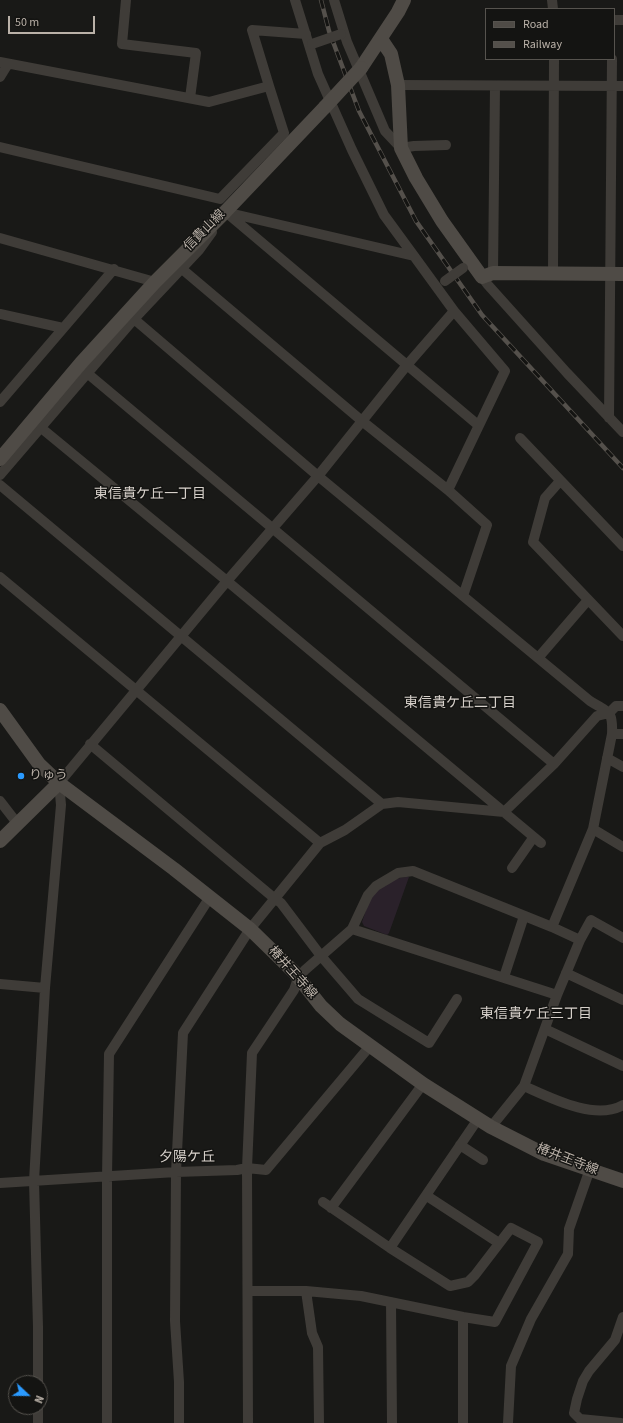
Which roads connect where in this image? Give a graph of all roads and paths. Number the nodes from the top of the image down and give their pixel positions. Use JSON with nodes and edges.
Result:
{"nodes":[{"id":1,"x":126,"y":0,"type":"edge"},
{"id":2,"x":295,"y":0,"type":"edge"},
{"id":3,"x":334,"y":0,"type":"edge"},
{"id":4,"x":404,"y":0,"type":"edge"},
{"id":5,"x":306,"y":34,"type":"junction"},
{"id":6,"x":341,"y":34,"type":"dead end"},
{"id":7,"x":381,"y":39,"type":"junction"},
{"id":8,"x":312,"y":44,"type":"dead end"},
{"id":9,"x":554,"y":60,"type":"edge"},
{"id":10,"x":612,"y":60,"type":"edge"},
{"id":11,"x":4,"y":63,"type":"edge"},
{"id":12,"x":0,"y":77,"type":"edge"},
{"id":13,"x":398,"y":85,"type":"junction"},
{"id":14,"x":269,"y":86,"type":"junction"},
{"id":15,"x":495,"y":86,"type":"junction"},
{"id":16,"x":554,"y":86,"type":"junction"},
{"id":17,"x":611,"y":86,"type":"junction"},
{"id":18,"x":623,"y":86,"type":"edge"},
{"id":19,"x":190,"y":98,"type":"junction"},
{"id":20,"x":446,"y":144,"type":"dead end"},
{"id":21,"x":0,"y":147,"type":"edge"},
{"id":22,"x":401,"y":148,"type":"junction"},
{"id":23,"x":225,"y":212,"type":"junction"},
{"id":24,"x":0,"y":238,"type":"edge"},
{"id":25,"x":414,"y":256,"type":"junction"},
{"id":26,"x":463,"y":268,"type":"dead end"},
{"id":27,"x":114,"y":269,"type":"junction"},
{"id":28,"x":182,"y":269,"type":"junction"},
{"id":29,"x":553,"y":273,"type":"junction"},
{"id":30,"x":616,"y":274,"type":"edge"},
{"id":31,"x":487,"y":275,"type":"junction"},
{"id":32,"x":445,"y":281,"type":"dead end"},
{"id":33,"x":155,"y":282,"type":"junction"},
{"id":34,"x":454,"y":311,"type":"junction"},
{"id":35,"x":0,"y":314,"type":"edge"},
{"id":36,"x":134,"y":319,"type":"junction"},
{"id":37,"x":63,"y":328,"type":"junction"},
{"id":38,"x":407,"y":365,"type":"junction"},
{"id":39,"x":87,"y":373,"type":"junction"},
{"id":40,"x":0,"y":402,"type":"edge"},
{"id":41,"x":609,"y":418,"type":"junction"},
{"id":42,"x":362,"y":421,"type":"junction"},
{"id":43,"x":478,"y":426,"type":"junction"},
{"id":44,"x":40,"y":427,"type":"junction"},
{"id":45,"x":623,"y":432,"type":"edge"},
{"id":46,"x":520,"y":438,"type":"dead end"},
{"id":47,"x":0,"y":459,"type":"edge"},
{"id":48,"x":0,"y":475,"type":"edge"},
{"id":49,"x":318,"y":476,"type":"junction"},
{"id":50,"x":560,"y":481,"type":"junction"},
{"id":51,"x":0,"y":485,"type":"edge"},
{"id":52,"x":448,"y":490,"type":"junction"},
{"id":53,"x":273,"y":528,"type":"junction"},
{"id":54,"x":623,"y":546,"type":"edge"},
{"id":55,"x":0,"y":577,"type":"edge"},
{"id":56,"x":227,"y":581,"type":"junction"},
{"id":57,"x":463,"y":596,"type":"junction"},
{"id":58,"x":588,"y":600,"type":"junction"},
{"id":59,"x":182,"y":636,"type":"junction"},
{"id":60,"x":623,"y":636,"type":"edge"},
{"id":61,"x":538,"y":658,"type":"junction"},
{"id":62,"x":136,"y":690,"type":"junction"},
{"id":63,"x":623,"y":706,"type":"edge"},
{"id":64,"x":0,"y":710,"type":"edge"},
{"id":65,"x":609,"y":713,"type":"junction"},
{"id":66,"x":612,"y":734,"type":"junction"},
{"id":67,"x":623,"y":734,"type":"edge"},
{"id":68,"x":90,"y":744,"type":"junction"},
{"id":69,"x":607,"y":758,"type":"junction"},
{"id":70,"x":554,"y":764,"type":"junction"},
{"id":71,"x":623,"y":767,"type":"edge"},
{"id":72,"x":59,"y":783,"type":"junction"},
{"id":73,"x":0,"y":801,"type":"edge"},
{"id":74,"x":382,"y":804,"type":"junction"},
{"id":75,"x":504,"y":812,"type":"junction"},
{"id":76,"x":17,"y":824,"type":"junction"},
{"id":77,"x":593,"y":829,"type":"junction"},
{"id":78,"x":0,"y":841,"type":"edge"},
{"id":79,"x":320,"y":843,"type":"junction"},
{"id":80,"x":623,"y":847,"type":"edge"},
{"id":81,"x":512,"y":868,"type":"dead end"},
{"id":82,"x":210,"y":897,"type":"junction"},
{"id":83,"x":274,"y":898,"type":"junction"},
{"id":84,"x":524,"y":916,"type":"junction"},
{"id":85,"x":552,"y":927,"type":"junction"},
{"id":86,"x":250,"y":928,"type":"junction"},
{"id":87,"x":352,"y":929,"type":"junction"},
{"id":88,"x":623,"y":938,"type":"edge"},
{"id":89,"x":580,"y":940,"type":"junction"},
{"id":90,"x":321,"y":956,"type":"junction"},
{"id":91,"x":566,"y":973,"type":"junction"},
{"id":92,"x":504,"y":977,"type":"junction"},
{"id":93,"x":298,"y":978,"type":"junction"},
{"id":94,"x":0,"y":984,"type":"edge"},
{"id":95,"x":45,"y":988,"type":"junction"},
{"id":96,"x":557,"y":995,"type":"junction"},
{"id":97,"x":457,"y":1000,"type":"dead end"},
{"id":98,"x":623,"y":1000,"type":"edge"},
{"id":99,"x":545,"y":1029,"type":"junction"},
{"id":100,"x":370,"y":1046,"type":"junction"},
{"id":101,"x":623,"y":1066,"type":"edge"},
{"id":102,"x":423,"y":1084,"type":"junction"},
{"id":103,"x":524,"y":1086,"type":"junction"},
{"id":104,"x":623,"y":1105,"type":"edge"},
{"id":105,"x":478,"y":1119,"type":"junction"},
{"id":106,"x":491,"y":1127,"type":"junction"},
{"id":107,"x":460,"y":1145,"type":"junction"},
{"id":108,"x":483,"y":1160,"type":"dead end"},
{"id":109,"x":247,"y":1168,"type":"junction"},
{"id":110,"x":590,"y":1169,"type":"junction"},
{"id":111,"x":176,"y":1172,"type":"junction"},
{"id":112,"x":107,"y":1177,"type":"junction"},
{"id":113,"x":34,"y":1181,"type":"junction"},
{"id":114,"x":623,"y":1181,"type":"edge"},
{"id":115,"x":0,"y":1183,"type":"edge"},
{"id":116,"x":426,"y":1196,"type":"junction"},
{"id":117,"x":498,"y":1243,"type":"junction"},
{"id":118,"x":390,"y":1248,"type":"junction"},
{"id":119,"x":248,"y":1291,"type":"junction"},
{"id":120,"x":306,"y":1291,"type":"junction"},
{"id":121,"x":391,"y":1302,"type":"junction"},
{"id":122,"x":463,"y":1317,"type":"junction"},
{"id":123,"x":623,"y":1317,"type":"edge"},
{"id":124,"x":38,"y":1375,"type":"edge"},
{"id":125,"x":108,"y":1423,"type":"edge"},
{"id":126,"x":179,"y":1423,"type":"edge"},
{"id":127,"x":248,"y":1423,"type":"edge"},
{"id":128,"x":319,"y":1423,"type":"edge"},
{"id":129,"x":392,"y":1423,"type":"edge"},
{"id":130,"x":463,"y":1423,"type":"edge"},
{"id":131,"x":508,"y":1423,"type":"edge"},
{"id":132,"x":621,"y":1423,"type":"edge"}],
"edges":[{"from":1,"to":19,"type":"street"},
{"from":2,"to":5,"type":"street"},
{"from":3,"to":22,"type":"street"},
{"from":4,"to":7,"type":"main road","name":"信貴山線"},
{"from":5,"to":14,"type":"street"},
{"from":5,"to":25,"type":"street"},
{"from":6,"to":8,"type":"street","bridge":true},
{"from":7,"to":13,"type":"main road"},
{"from":7,"to":23,"type":"main road","name":"信貴山線","bridge":true},
{"from":9,"to":16,"type":"street"},
{"from":10,"to":17,"type":"street"},
{"from":11,"to":12,"type":"street"},
{"from":11,"to":19,"type":"street"},
{"from":13,"to":15,"type":"street"},
{"from":13,"to":22,"type":"main road"},
{"from":14,"to":19,"type":"street"},
{"from":14,"to":21,"type":"street"},
{"from":15,"to":16,"type":"street"},
{"from":15,"to":31,"type":"street"},
{"from":16,"to":17,"type":"street"},
{"from":16,"to":29,"type":"street"},
{"from":17,"to":18,"type":"street"},
{"from":17,"to":30,"type":"street"},
{"from":20,"to":22,"type":"street"},
{"from":22,"to":31,"type":"main road"},
{"from":23,"to":25,"type":"street"},
{"from":23,"to":28,"type":"street"},
{"from":23,"to":33,"type":"main road","name":"信貴山線"},
{"from":23,"to":38,"type":"street"},
{"from":24,"to":27,"type":"street"},
{"from":25,"to":34,"type":"street"},
{"from":26,"to":32,"type":"street","bridge":true},
{"from":27,"to":33,"type":"street"},
{"from":27,"to":37,"type":"street"},
{"from":28,"to":36,"type":"street"},
{"from":28,"to":42,"type":"street"},
{"from":29,"to":30,"type":"main road"},
{"from":29,"to":31,"type":"main road"},
{"from":30,"to":41,"type":"street"},
{"from":31,"to":41,"type":"street"},
{"from":33,"to":47,"type":"main road","name":"信貴山線"},
{"from":34,"to":38,"type":"street"},
{"from":34,"to":43,"type":"street"},
{"from":35,"to":37,"type":"street"},
{"from":36,"to":39,"type":"street"},
{"from":36,"to":49,"type":"street"},
{"from":37,"to":40,"type":"street"},
{"from":38,"to":42,"type":"street"},
{"from":38,"to":43,"type":"street"},
{"from":39,"to":44,"type":"street"},
{"from":39,"to":53,"type":"street"},
{"from":41,"to":45,"type":"street"},
{"from":42,"to":49,"type":"street"},
{"from":42,"to":52,"type":"street"},
{"from":43,"to":52,"type":"street"},
{"from":44,"to":48,"type":"street"},
{"from":44,"to":56,"type":"street"},
{"from":46,"to":50,"type":"street"},
{"from":49,"to":53,"type":"street"},
{"from":49,"to":57,"type":"street"},
{"from":50,"to":54,"type":"street"},
{"from":50,"to":58,"type":"street"},
{"from":51,"to":59,"type":"street"},
{"from":52,"to":57,"type":"street"},
{"from":53,"to":56,"type":"street"},
{"from":53,"to":70,"type":"street"},
{"from":55,"to":62,"type":"street"},
{"from":56,"to":59,"type":"street"},
{"from":56,"to":75,"type":"street"},
{"from":57,"to":61,"type":"street"},
{"from":58,"to":60,"type":"street"},
{"from":58,"to":61,"type":"street"},
{"from":59,"to":62,"type":"street"},
{"from":59,"to":74,"type":"street"},
{"from":61,"to":65,"type":"street"},
{"from":62,"to":68,"type":"street"},
{"from":62,"to":79,"type":"street"},
{"from":63,"to":65,"type":"street"},
{"from":64,"to":72,"type":"main road","name":"椿井王寺線"},
{"from":65,"to":66,"type":"street"},
{"from":65,"to":70,"type":"street"},
{"from":66,"to":67,"type":"street"},
{"from":66,"to":69,"type":"street"},
{"from":68,"to":72,"type":"street"},
{"from":68,"to":83,"type":"street"},
{"from":69,"to":71,"type":"street"},
{"from":69,"to":77,"type":"street"},
{"from":70,"to":75,"type":"street"},
{"from":72,"to":76,"type":"main road"},
{"from":72,"to":82,"type":"main road","name":"椿井王寺線"},
{"from":72,"to":95,"type":"street"},
{"from":73,"to":76,"type":"street"},
{"from":74,"to":75,"type":"street"},
{"from":74,"to":79,"type":"street"},
{"from":75,"to":81,"type":"street"},
{"from":76,"to":78,"type":"main road"},
{"from":77,"to":80,"type":"street"},
{"from":77,"to":85,"type":"street"},
{"from":79,"to":83,"type":"street"},
{"from":82,"to":86,"type":"main road","name":"椿井王寺線"},
{"from":82,"to":112,"type":"street"},
{"from":83,"to":86,"type":"street"},
{"from":83,"to":90,"type":"street"},
{"from":84,"to":85,"type":"street"},
{"from":84,"to":87,"type":"street"},
{"from":84,"to":92,"type":"street"},
{"from":85,"to":89,"type":"street"},
{"from":86,"to":93,"type":"main road","name":"椿井王寺線"},
{"from":86,"to":111,"type":"street"},
{"from":87,"to":90,"type":"street"},
{"from":87,"to":92,"type":"street"},
{"from":88,"to":89,"type":"street"},
{"from":89,"to":91,"type":"street"},
{"from":90,"to":93,"type":"street"},
{"from":90,"to":97,"type":"street"},
{"from":91,"to":96,"type":"street"},
{"from":91,"to":98,"type":"street"},
{"from":92,"to":96,"type":"street"},
{"from":93,"to":100,"type":"main road","name":"椿井王寺線"},
{"from":93,"to":109,"type":"street"},
{"from":94,"to":95,"type":"street"},
{"from":95,"to":113,"type":"street"},
{"from":96,"to":99,"type":"street"},
{"from":99,"to":101,"type":"street"},
{"from":99,"to":103,"type":"street"},
{"from":100,"to":102,"type":"main road","name":"椿井王寺線"},
{"from":100,"to":109,"type":"street"},
{"from":102,"to":105,"type":"main road","name":"椿井王寺線"},
{"from":102,"to":118,"type":"street"},
{"from":103,"to":104,"type":"street"},
{"from":103,"to":106,"type":"street"},
{"from":105,"to":106,"type":"main road","name":"椿井王寺線"},
{"from":105,"to":107,"type":"street"},
{"from":106,"to":110,"type":"main road","name":"椿井王寺線"},
{"from":107,"to":108,"type":"street"},
{"from":107,"to":116,"type":"street"},
{"from":109,"to":111,"type":"street"},
{"from":109,"to":119,"type":"street"},
{"from":110,"to":114,"type":"main road","name":"椿井王寺線"},
{"from":110,"to":131,"type":"street"},
{"from":111,"to":112,"type":"street"},
{"from":111,"to":126,"type":"street"},
{"from":112,"to":113,"type":"street"},
{"from":112,"to":125,"type":"street"},
{"from":113,"to":115,"type":"street"},
{"from":113,"to":124,"type":"street"},
{"from":116,"to":117,"type":"street"},
{"from":116,"to":118,"type":"street"},
{"from":117,"to":118,"type":"street"},
{"from":117,"to":122,"type":"street"},
{"from":119,"to":120,"type":"street"},
{"from":119,"to":127,"type":"street"},
{"from":120,"to":121,"type":"street"},
{"from":120,"to":128,"type":"street"},
{"from":121,"to":122,"type":"street"},
{"from":121,"to":129,"type":"street"},
{"from":122,"to":130,"type":"street"},
{"from":123,"to":132,"type":"street"}]}
